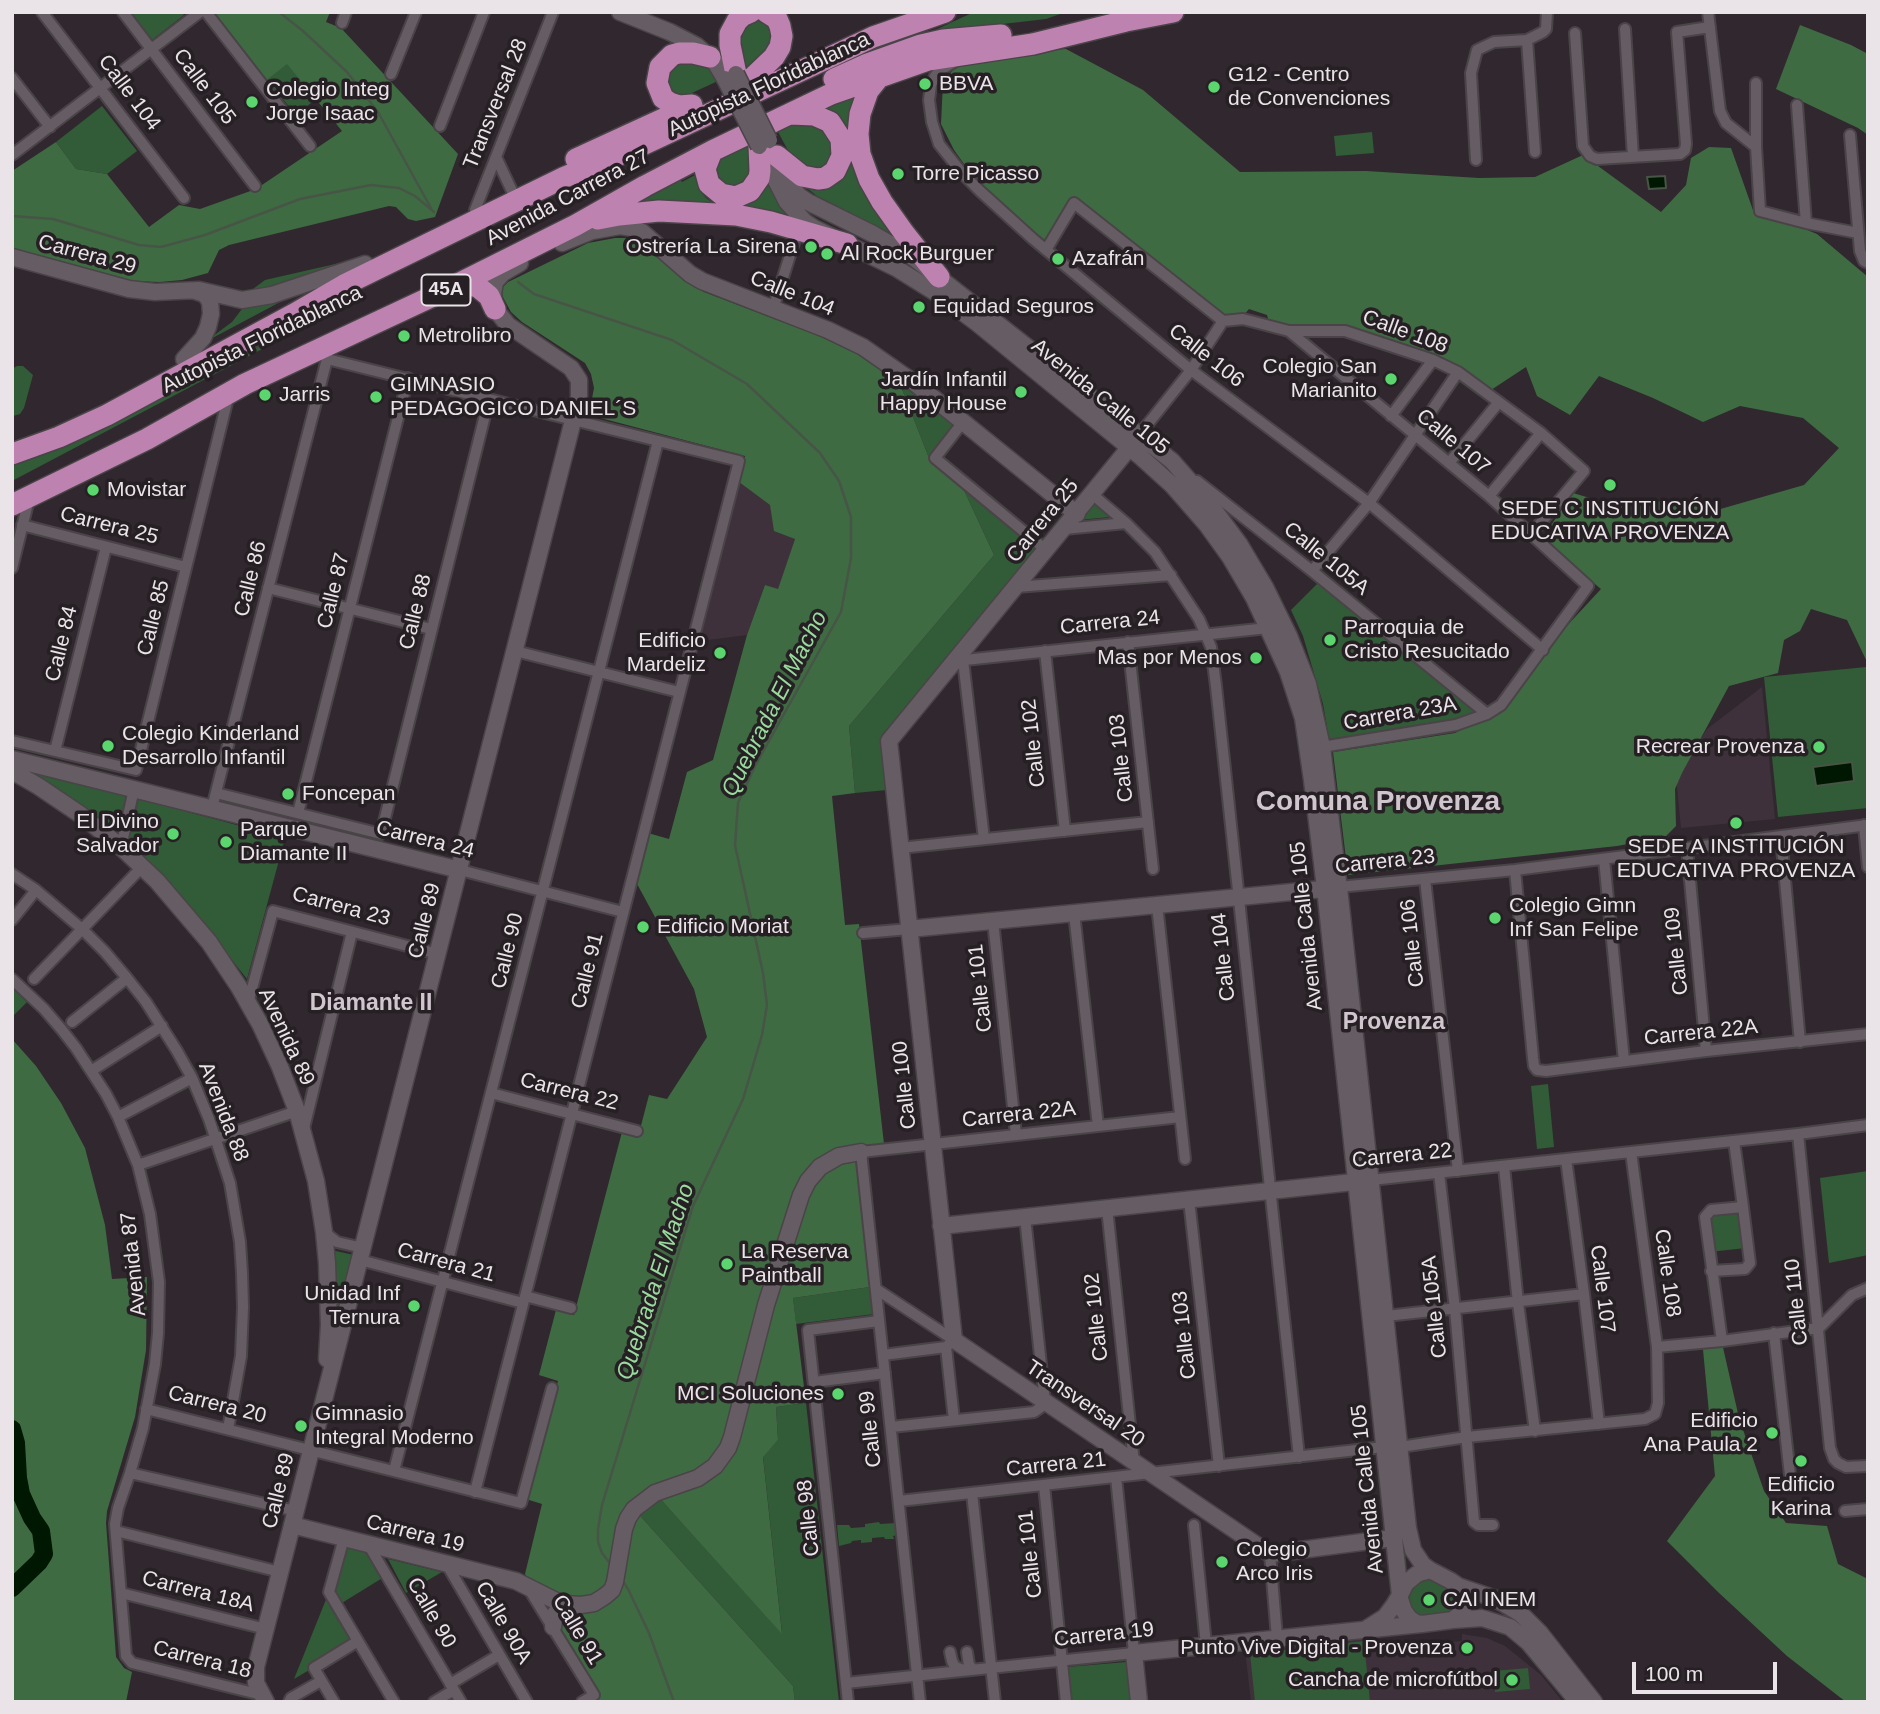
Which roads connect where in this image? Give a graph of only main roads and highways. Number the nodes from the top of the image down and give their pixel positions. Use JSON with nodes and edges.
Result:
{"nodes":[{"id":1,"x":751,"y":12,"type":"edge"},
{"id":2,"x":766,"y":12,"type":"edge"},
{"id":3,"x":945,"y":12,"type":"edge"},
{"id":4,"x":1116,"y":12,"type":"edge"},
{"id":5,"x":1173,"y":12,"type":"edge"},
{"id":6,"x":911,"y":13,"type":"edge"},
{"id":7,"x":710,"y":57,"type":"road end"},
{"id":8,"x":853,"y":70,"type":"junction"},
{"id":9,"x":880,"y":76,"type":"junction"},
{"id":10,"x":737,"y":77,"type":"junction"},
{"id":11,"x":807,"y":92,"type":"junction"},
{"id":12,"x":831,"y":94,"type":"junction"},
{"id":13,"x":695,"y":105,"type":"junction"},
{"id":14,"x":789,"y":114,"type":"junction"},
{"id":15,"x":712,"y":151,"type":"junction"},
{"id":16,"x":576,"y":225,"type":"junction"},
{"id":17,"x":847,"y":244,"type":"road end"},
{"id":18,"x":939,"y":276,"type":"road end"},
{"id":19,"x":447,"y":289,"type":"junction"},
{"id":20,"x":495,"y":309,"type":"road end"},
{"id":21,"x":12,"y":444,"type":"edge"},
{"id":22,"x":12,"y":454,"type":"edge"},
{"id":23,"x":18,"y":498,"type":"edge"}],
"edges":[{"from":1,"to":10,"type":"highway"},
{"from":2,"to":10,"type":"highway"},
{"from":3,"to":22,"type":"highway","name":"Autopista Floridablanca","number":"45A"},
{"from":4,"to":8,"type":"highway","name":"Autopista Floridablanca","number":"45A"},
{"from":5,"to":9,"type":"highway","name":"Avenida Carrera 27"},
{"from":6,"to":10,"type":"highway","name":"Avenida Carrera 27"},
{"from":7,"to":13,"type":"highway"},
{"from":8,"to":11,"type":"highway","name":"Autopista Floridablanca","number":"45A"},
{"from":8,"to":12,"type":"highway"},
{"from":9,"to":12,"type":"highway","name":"Avenida Carrera 27","number":"45A"},
{"from":9,"to":18,"type":"highway"},
{"from":10,"to":13,"type":"highway","name":"Avenida Carrera 27"},
{"from":11,"to":12,"type":"highway"},
{"from":11,"to":23,"type":"highway","name":"Autopista Floridablanca","number":"45A"},
{"from":12,"to":14,"type":"highway","name":"Avenida Carrera 27","number":"45A"},
{"from":13,"to":21,"type":"highway","name":"Avenida Carrera 27"},
{"from":14,"to":15,"type":"highway","name":"Avenida Carrera 27","number":"45A"},
{"from":14,"to":15,"type":"highway"},
{"from":15,"to":16,"type":"highway","name":"Avenida Carrera 27","number":"45A"},
{"from":16,"to":17,"type":"highway"},
{"from":16,"to":19,"type":"highway","name":"Avenida Carrera 27","number":"45A"},
{"from":19,"to":20,"type":"highway"},
{"from":19,"to":23,"type":"highway","name":"Avenida Carrera 27","number":"45A"}]}
